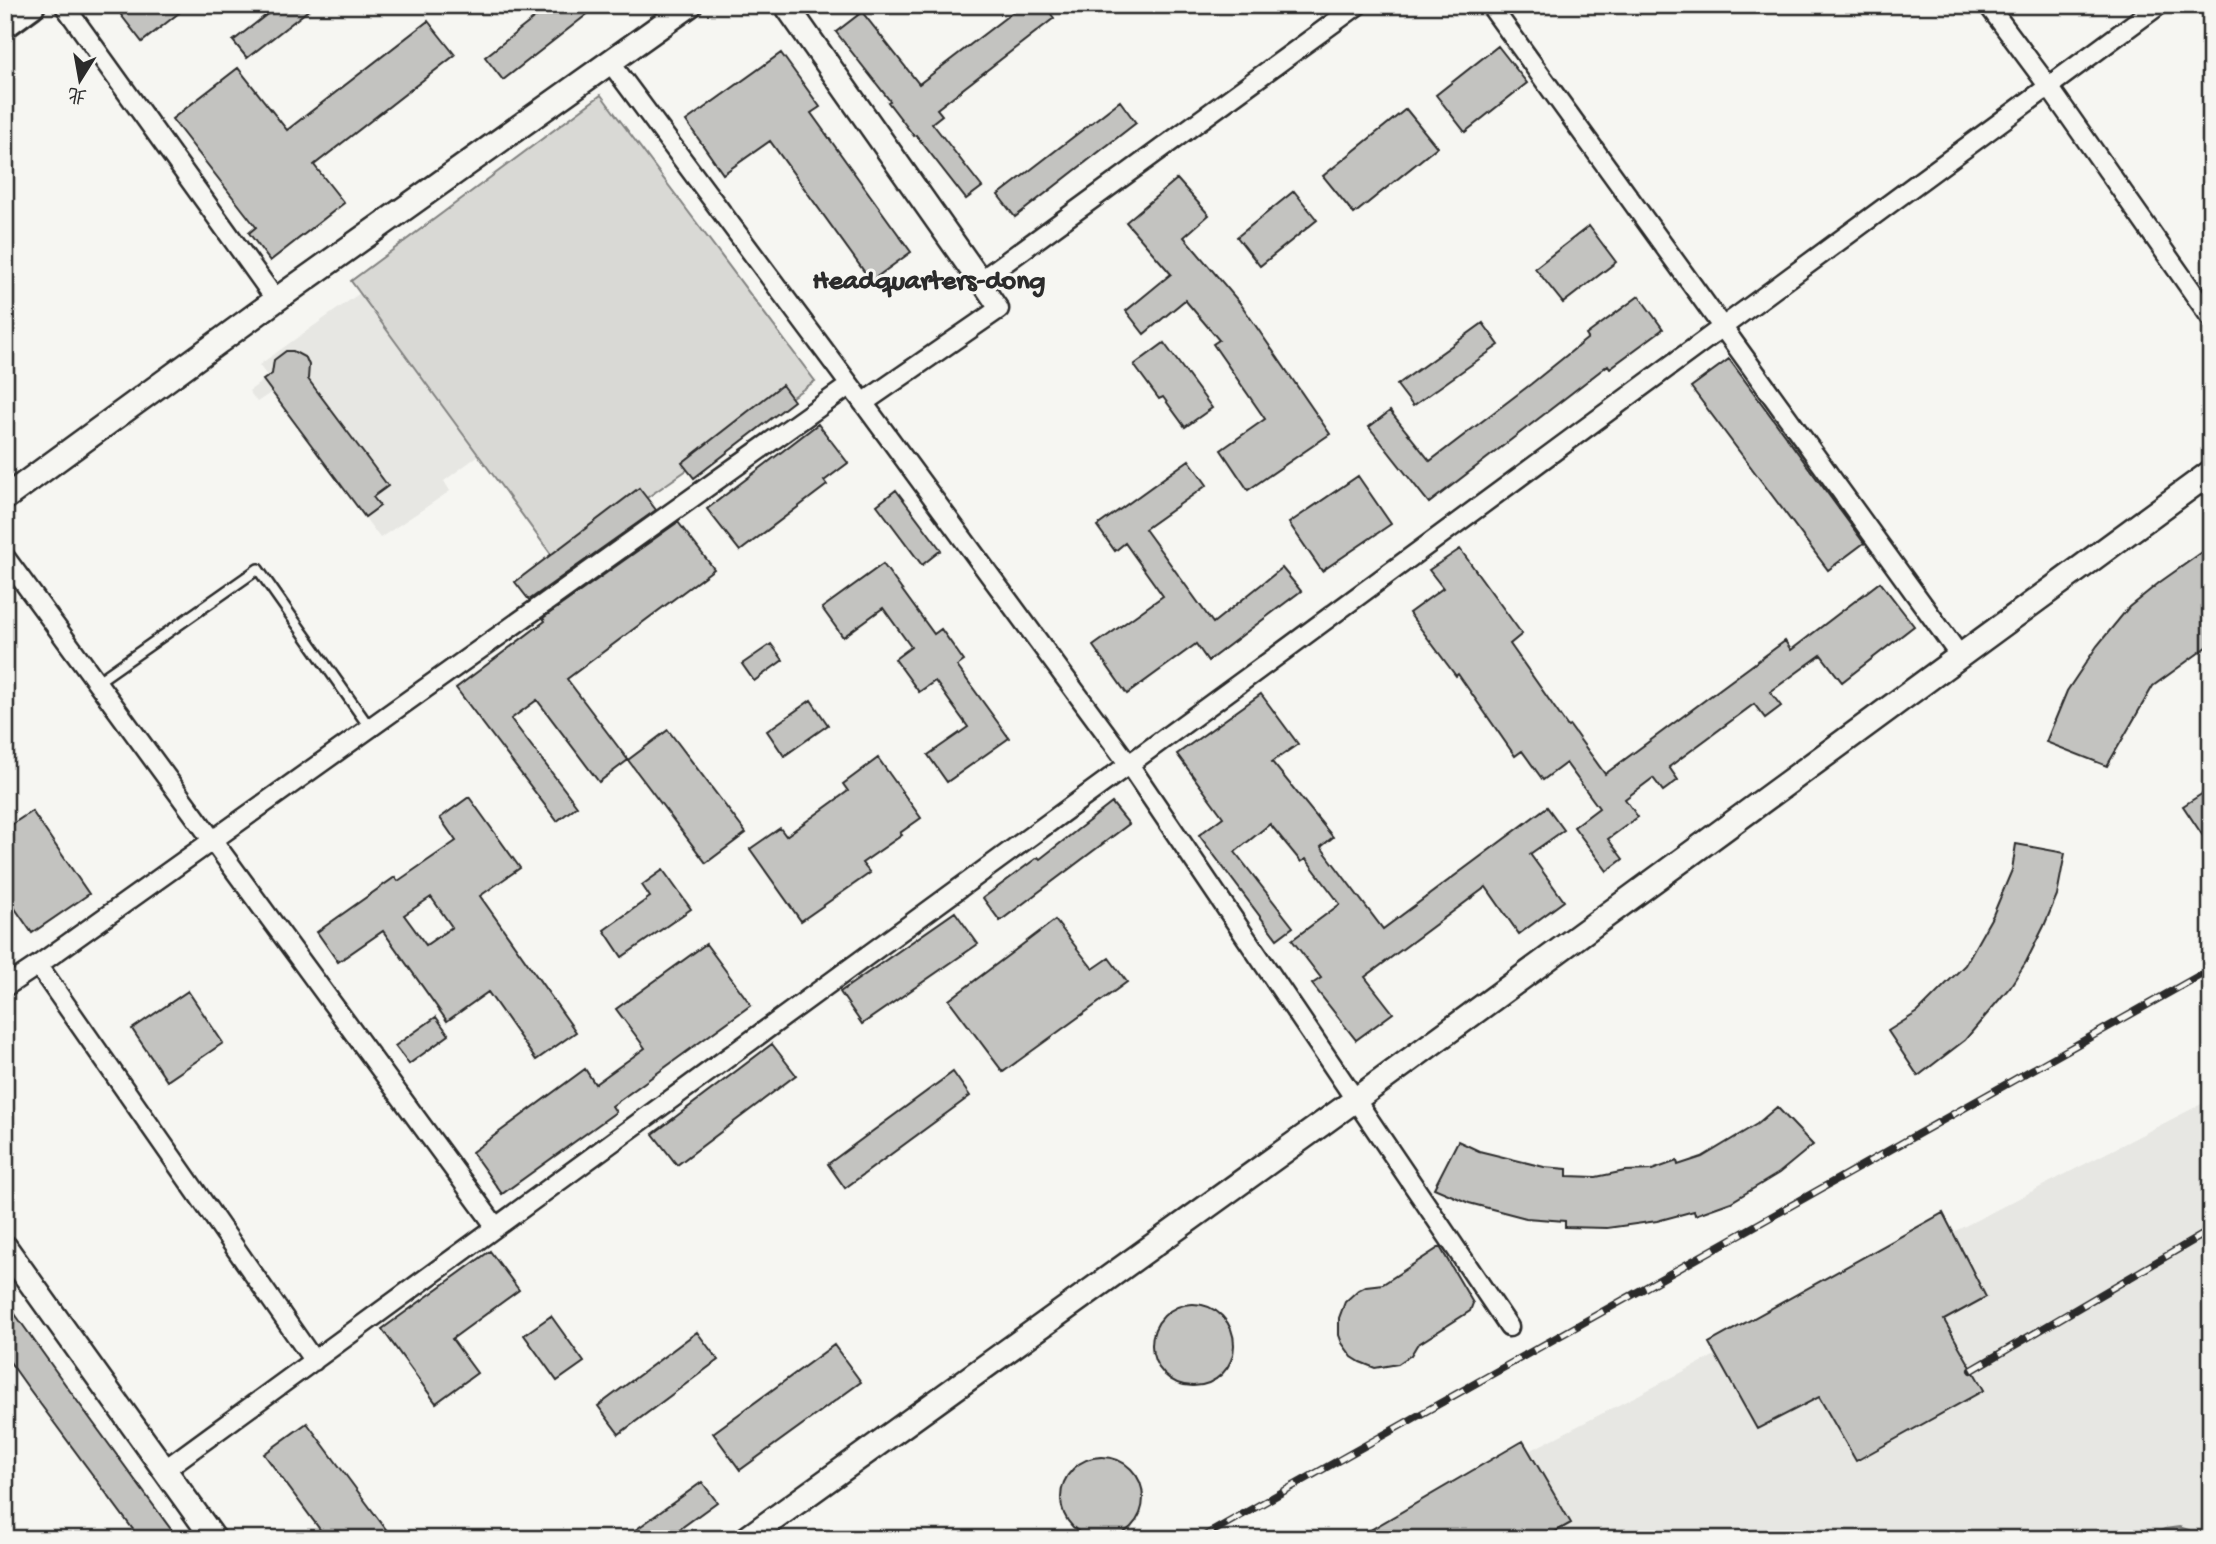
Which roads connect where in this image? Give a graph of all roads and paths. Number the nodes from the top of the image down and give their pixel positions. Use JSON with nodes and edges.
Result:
{"nodes":[{"id":1,"x":31,"y":5,"type":"edge"},
{"id":2,"x":64,"y":5,"type":"edge"},
{"id":3,"x":690,"y":5,"type":"edge"},
{"id":4,"x":786,"y":5,"type":"edge"},
{"id":5,"x":1358,"y":5,"type":"edge"},
{"id":6,"x":1490,"y":5,"type":"edge"},
{"id":7,"x":1988,"y":5,"type":"edge"},
{"id":8,"x":2159,"y":5,"type":"edge"},
{"id":9,"x":5,"y":24,"type":"edge"},
{"id":10,"x":610,"y":62,"type":"junction"},
{"id":11,"x":2049,"y":87,"type":"junction"},
{"id":12,"x":980,"y":281,"type":"junction"},
{"id":13,"x":276,"y":300,"type":"junction"},
{"id":14,"x":2211,"y":318,"type":"edge"},
{"id":15,"x":1723,"y":327,"type":"junction"},
{"id":16,"x":850,"y":385,"type":"junction"},
{"id":17,"x":863,"y":403,"type":"junction"},
{"id":18,"x":2211,"y":472,"type":"edge"},
{"id":19,"x":5,"y":498,"type":"edge"},
{"id":20,"x":5,"y":557,"type":"edge"},
{"id":21,"x":1960,"y":656,"type":"junction"},
{"id":22,"x":97,"y":682,"type":"junction"},
{"id":23,"x":370,"y":728,"type":"junction"},
{"id":24,"x":1130,"y":766,"type":"junction"},
{"id":25,"x":213,"y":840,"type":"junction"},
{"id":26,"x":38,"y":965,"type":"junction"},
{"id":27,"x":5,"y":988,"type":"edge"},
{"id":28,"x":1355,"y":1100,"type":"junction"},
{"id":29,"x":496,"y":1227,"type":"junction"},
{"id":30,"x":5,"y":1247,"type":"edge"},
{"id":31,"x":1509,"y":1327,"type":"dead end"},
{"id":32,"x":314,"y":1361,"type":"junction"},
{"id":33,"x":164,"y":1470,"type":"junction"},
{"id":34,"x":215,"y":1539,"type":"edge"},
{"id":35,"x":746,"y":1539,"type":"edge"}],
"edges":[{"from":1,"to":9,"type":"main road"},
{"from":2,"to":13,"type":"street"},
{"from":3,"to":10,"type":"street"},
{"from":4,"to":12,"type":"street"},
{"from":5,"to":12,"type":"street"},
{"from":6,"to":15,"type":"street"},
{"from":7,"to":11,"type":"street"},
{"from":8,"to":11,"type":"street"},
{"from":10,"to":13,"type":"street"},
{"from":10,"to":16,"type":"street"},
{"from":11,"to":14,"type":"street"},
{"from":11,"to":15,"type":"street"},
{"from":12,"to":17,"type":"street"},
{"from":13,"to":19,"type":"street"},
{"from":15,"to":21,"type":"street"},
{"from":15,"to":24,"type":"street"},
{"from":16,"to":17,"type":"street"},
{"from":16,"to":23,"type":"street"},
{"from":17,"to":24,"type":"street"},
{"from":18,"to":21,"type":"street"},
{"from":20,"to":22,"type":"street"},
{"from":21,"to":28,"type":"street"},
{"from":22,"to":23,"type":"lane"},
{"from":22,"to":25,"type":"street"},
{"from":23,"to":25,"type":"street"},
{"from":24,"to":28,"type":"street"},
{"from":24,"to":29,"type":"street"},
{"from":25,"to":26,"type":"street"},
{"from":25,"to":29,"type":"street"},
{"from":26,"to":27,"type":"street"},
{"from":26,"to":32,"type":"street"},
{"from":28,"to":31,"type":"street"},
{"from":28,"to":35,"type":"street"},
{"from":29,"to":32,"type":"street"},
{"from":30,"to":33,"type":"street"},
{"from":32,"to":33,"type":"street"},
{"from":33,"to":34,"type":"street"}]}
